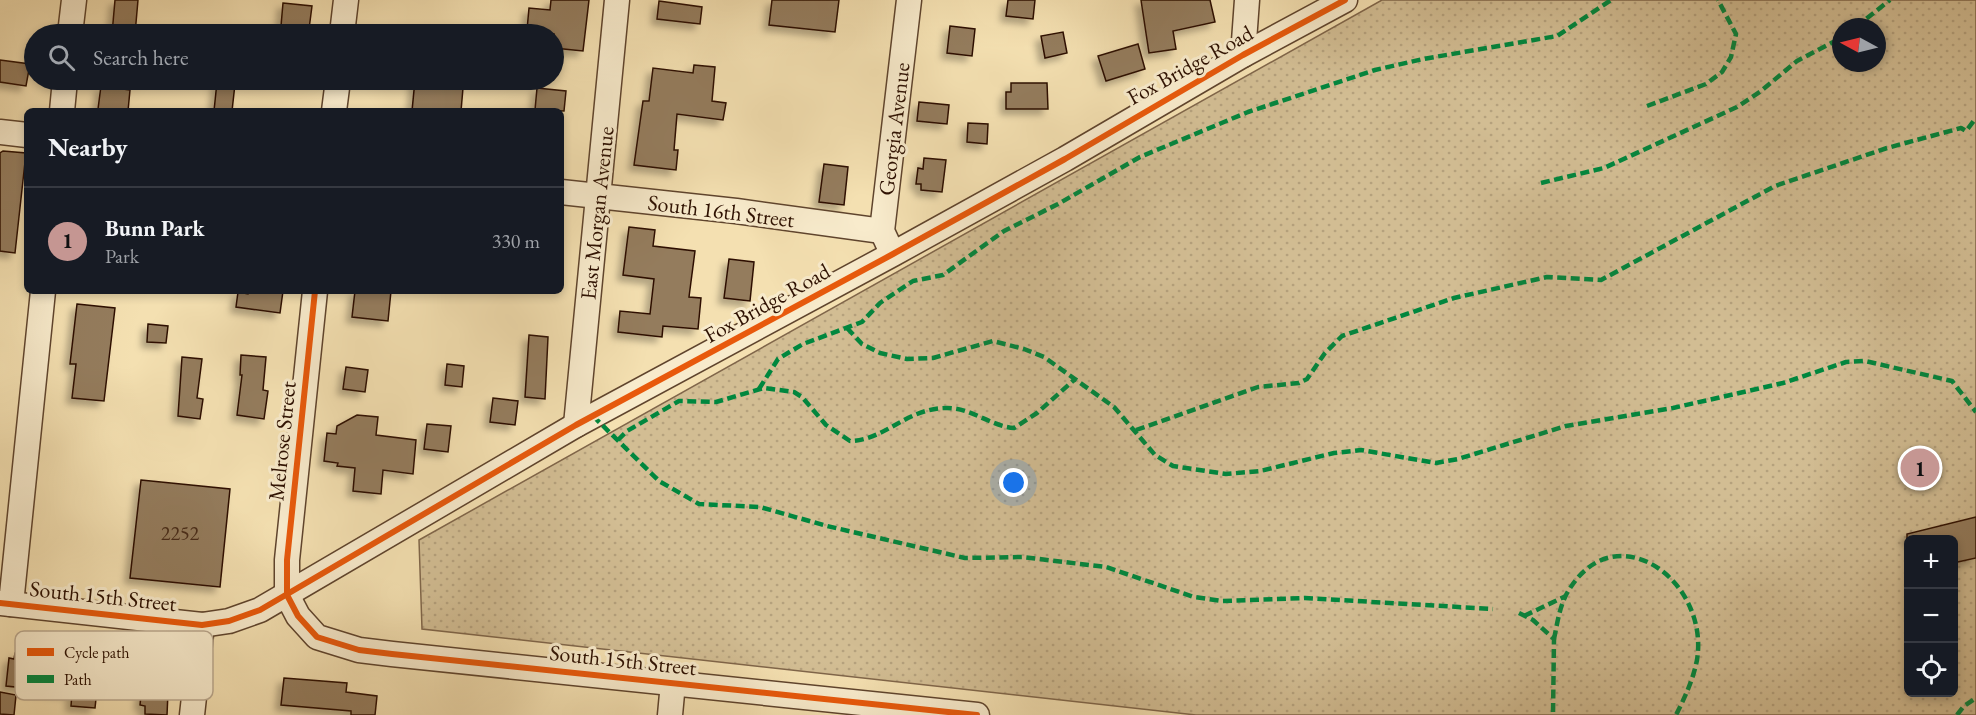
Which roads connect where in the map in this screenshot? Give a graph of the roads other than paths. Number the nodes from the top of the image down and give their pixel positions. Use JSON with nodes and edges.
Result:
{"nodes":[{"id":1,"x":74,"y":0,"type":"edge"},
{"id":2,"x":346,"y":0,"type":"edge"},
{"id":3,"x":617,"y":0,"type":"edge"},
{"id":4,"x":909,"y":0,"type":"edge"},
{"id":5,"x":1246,"y":0,"type":"edge"},
{"id":6,"x":1345,"y":0,"type":"edge"},
{"id":7,"x":71,"y":24,"type":"edge"},
{"id":8,"x":343,"y":24,"type":"edge"},
{"id":9,"x":1243,"y":55,"type":"junction"},
{"id":10,"x":64,"y":90,"type":"edge"},
{"id":11,"x":337,"y":90,"type":"edge"},
{"id":12,"x":62,"y":108,"type":"edge"},
{"id":13,"x":334,"y":108,"type":"edge"},
{"id":14,"x":0,"y":132,"type":"edge"},
{"id":15,"x":24,"y":135,"type":"edge"},
{"id":16,"x":564,"y":192,"type":"edge"},
{"id":17,"x":599,"y":197,"type":"junction"},
{"id":18,"x":882,"y":231,"type":"junction"},
{"id":19,"x":893,"y":255,"type":"junction"},
{"id":20,"x":43,"y":294,"type":"edge"},
{"id":21,"x":315,"y":294,"type":"edge"},
{"id":22,"x":576,"y":425,"type":"junction"},
{"id":23,"x":287,"y":595,"type":"junction"},
{"id":24,"x":5,"y":604,"type":"edge"},
{"id":25,"x":202,"y":626,"type":"junction"},
{"id":26,"x":201,"y":631,"type":"edge"},
{"id":27,"x":673,"y":683,"type":"junction"},
{"id":28,"x":194,"y":700,"type":"edge"},
{"id":29,"x":192,"y":715,"type":"edge"},
{"id":30,"x":670,"y":715,"type":"edge"},
{"id":31,"x":977,"y":715,"type":"edge"}],
"edges":[{"from":1,"to":7,"type":"street"},
{"from":2,"to":8,"type":"street"},
{"from":3,"to":17,"type":"street","name":"East Morgan Avenue"},
{"from":4,"to":18,"type":"street","name":"Georgia Avenue"},
{"from":5,"to":9,"type":"street"},
{"from":6,"to":9,"type":"street","name":"Fox Bridge Road"},
{"from":9,"to":19,"type":"street","name":"Fox Bridge Road"},
{"from":10,"to":12,"type":"street"},
{"from":11,"to":13,"type":"street"},
{"from":14,"to":15,"type":"street"},
{"from":16,"to":17,"type":"street","name":"South 16th Street"},
{"from":17,"to":18,"type":"street","name":"South 16th Street"},
{"from":17,"to":22,"type":"street","name":"East Morgan Avenue"},
{"from":18,"to":19,"type":"street"},
{"from":19,"to":22,"type":"street","name":"Fox Bridge Road"},
{"from":20,"to":24,"type":"street"},
{"from":21,"to":23,"type":"street","name":"Melrose Street"},
{"from":22,"to":23,"type":"street","name":"Fox Bridge Road"},
{"from":23,"to":25,"type":"street","name":"Fox Bridge Road"},
{"from":23,"to":27,"type":"street","name":"South 15th Street"},
{"from":24,"to":25,"type":"street","name":"South 15th Street"},
{"from":25,"to":26,"type":"street"},
{"from":27,"to":30,"type":"street"},
{"from":27,"to":31,"type":"street","name":"South 15th Street"},
{"from":28,"to":29,"type":"street"}]}
